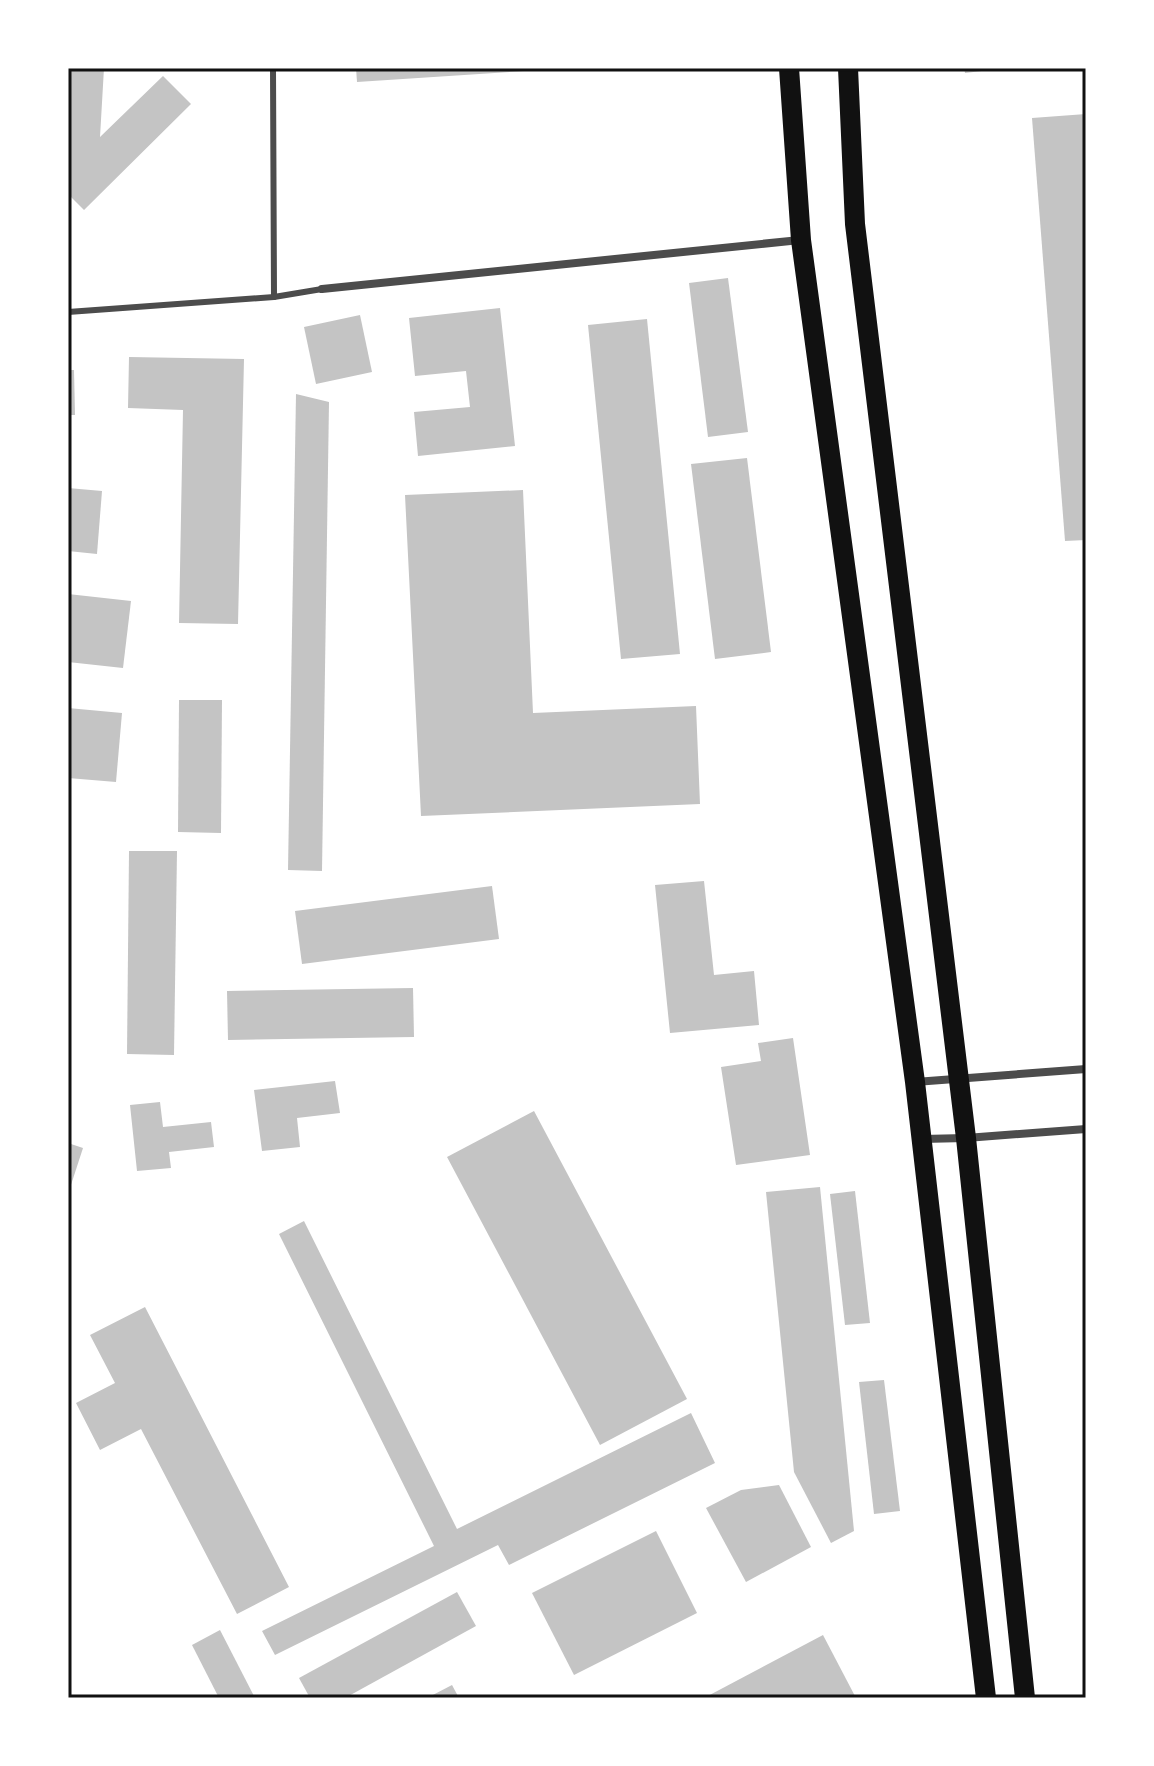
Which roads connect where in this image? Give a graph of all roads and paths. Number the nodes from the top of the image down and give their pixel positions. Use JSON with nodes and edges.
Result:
{"nodes":[{"id":1,"x":273,"y":68,"type":"edge"},
{"id":2,"x":789,"y":68,"type":"edge"},
{"id":3,"x":848,"y":68,"type":"edge"},
{"id":4,"x":801,"y":240,"type":"junction"},
{"id":5,"x":322,"y":289,"type":"joint"},
{"id":6,"x":274,"y":297,"type":"junction"},
{"id":7,"x":68,"y":312,"type":"edge"},
{"id":8,"x":1086,"y":1069,"type":"edge"},
{"id":9,"x":959,"y":1080,"type":"junction"},
{"id":10,"x":915,"y":1082,"type":"junction"},
{"id":11,"x":1086,"y":1129,"type":"edge"},
{"id":12,"x":966,"y":1138,"type":"junction"},
{"id":13,"x":921,"y":1139,"type":"junction"},
{"id":14,"x":986,"y":1698,"type":"edge"},
{"id":15,"x":1025,"y":1698,"type":"edge"}],
"edges":[{"from":1,"to":6,"type":"lane"},
{"from":2,"to":4,"type":"main road"},
{"from":3,"to":9,"type":"main road"},
{"from":4,"to":5,"type":"street"},
{"from":4,"to":10,"type":"main road"},
{"from":5,"to":6,"type":"lane"},
{"from":6,"to":7,"type":"lane"},
{"from":8,"to":9,"type":"street"},
{"from":9,"to":10,"type":"street"},
{"from":9,"to":12,"type":"main road"},
{"from":10,"to":13,"type":"main road"},
{"from":11,"to":12,"type":"street"},
{"from":12,"to":13,"type":"street"},
{"from":12,"to":15,"type":"main road"},
{"from":13,"to":14,"type":"main road"}]}
